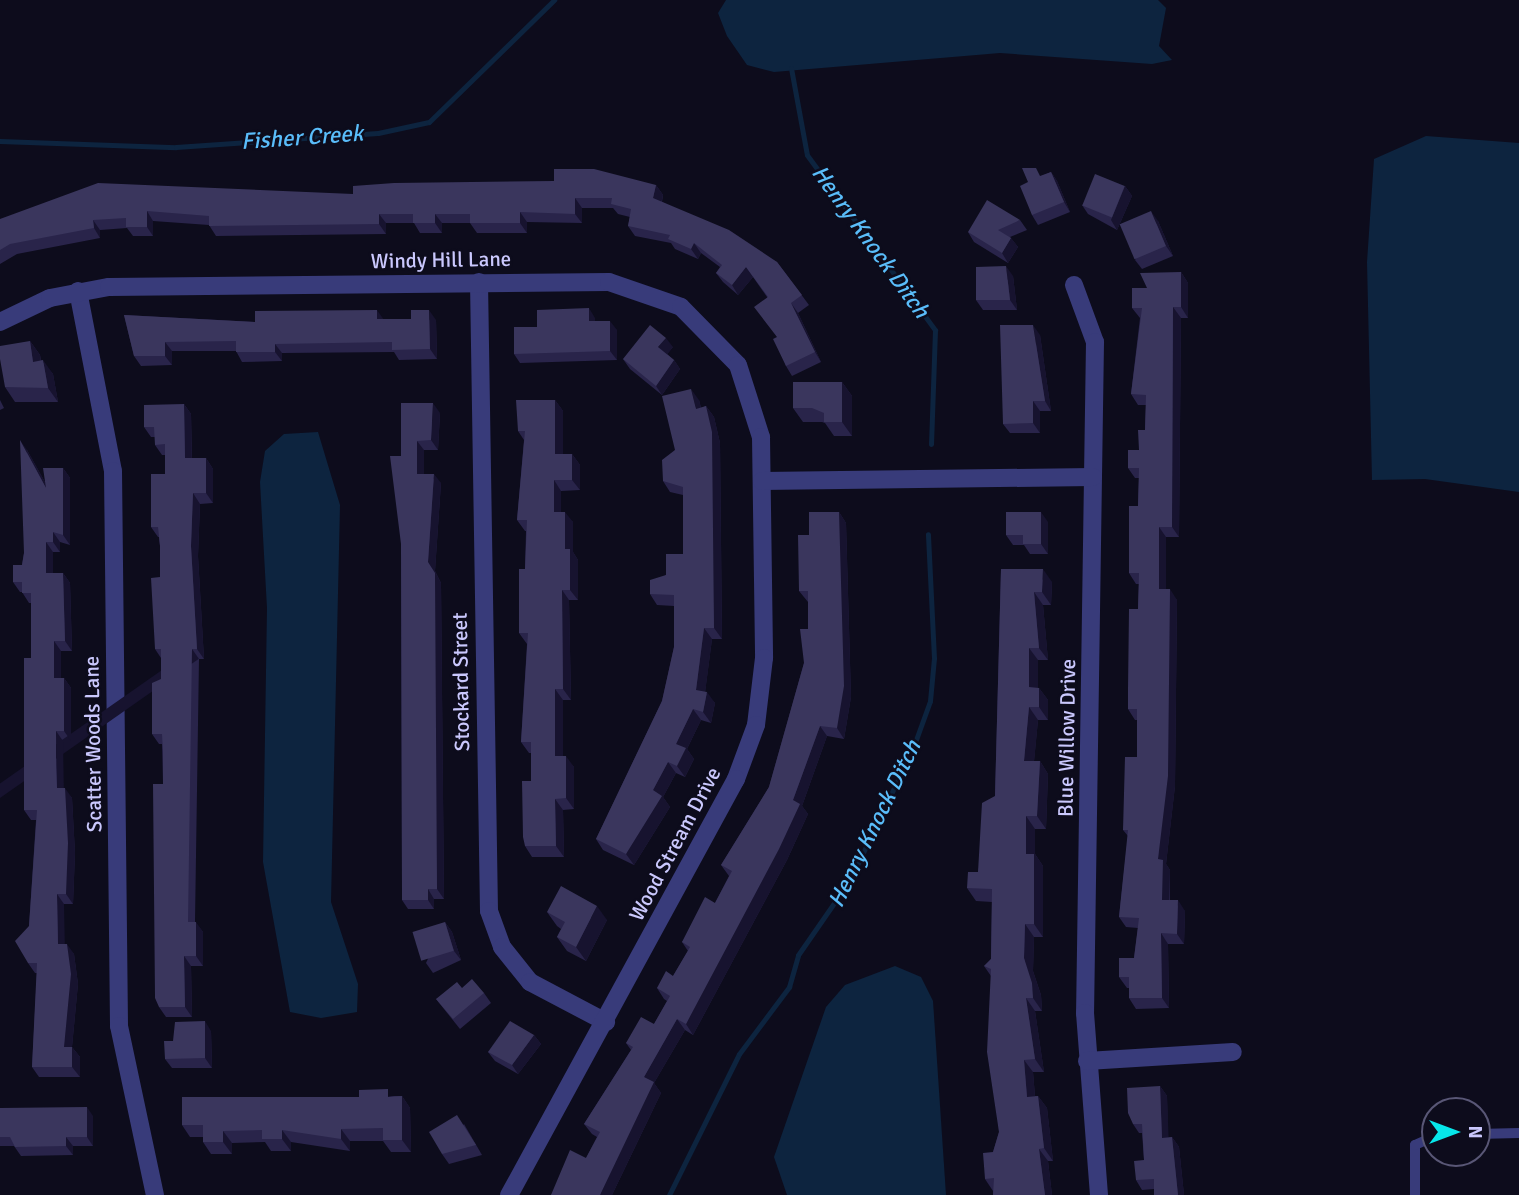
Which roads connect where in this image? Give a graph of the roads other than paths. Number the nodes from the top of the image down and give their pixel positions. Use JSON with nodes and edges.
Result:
{"nodes":[{"id":1,"x":479,"y":282,"type":"junction"},
{"id":2,"x":1074,"y":285,"type":"dead end"},
{"id":3,"x":78,"y":291,"type":"junction"},
{"id":4,"x":0,"y":321,"type":"edge"},
{"id":5,"x":1093,"y":477,"type":"junction"},
{"id":6,"x":762,"y":481,"type":"junction"},
{"id":7,"x":606,"y":1023,"type":"junction"},
{"id":8,"x":1233,"y":1052,"type":"dead end"},
{"id":9,"x":1087,"y":1061,"type":"junction"},
{"id":10,"x":1519,"y":1133,"type":"edge"},
{"id":11,"x":1491,"y":1134,"type":"edge"},
{"id":12,"x":1421,"y":1142,"type":"edge"},
{"id":13,"x":155,"y":1195,"type":"edge"},
{"id":14,"x":509,"y":1195,"type":"edge"},
{"id":15,"x":1099,"y":1195,"type":"edge"},
{"id":16,"x":1415,"y":1195,"type":"edge"}],
"edges":[{"from":1,"to":3,"type":"street","name":"Windy Hill Lane"},
{"from":1,"to":6,"type":"street","name":"Windy Hill Lane"},
{"from":1,"to":7,"type":"street","name":"Stockard Street"},
{"from":2,"to":5,"type":"street","name":"Blue Willow Drive"},
{"from":3,"to":4,"type":"street","name":"Windy Hill Lane"},
{"from":3,"to":13,"type":"street","name":"Scatter Woods Lane"},
{"from":5,"to":6,"type":"street"},
{"from":5,"to":9,"type":"street","name":"Blue Willow Drive"},
{"from":6,"to":7,"type":"street","name":"Wood Stream Drive"},
{"from":7,"to":14,"type":"street","name":"Wood Stream Drive"},
{"from":8,"to":9,"type":"street"},
{"from":9,"to":15,"type":"street","name":"Blue Willow Drive"},
{"from":10,"to":11,"type":"lane"},
{"from":12,"to":16,"type":"lane"}]}
